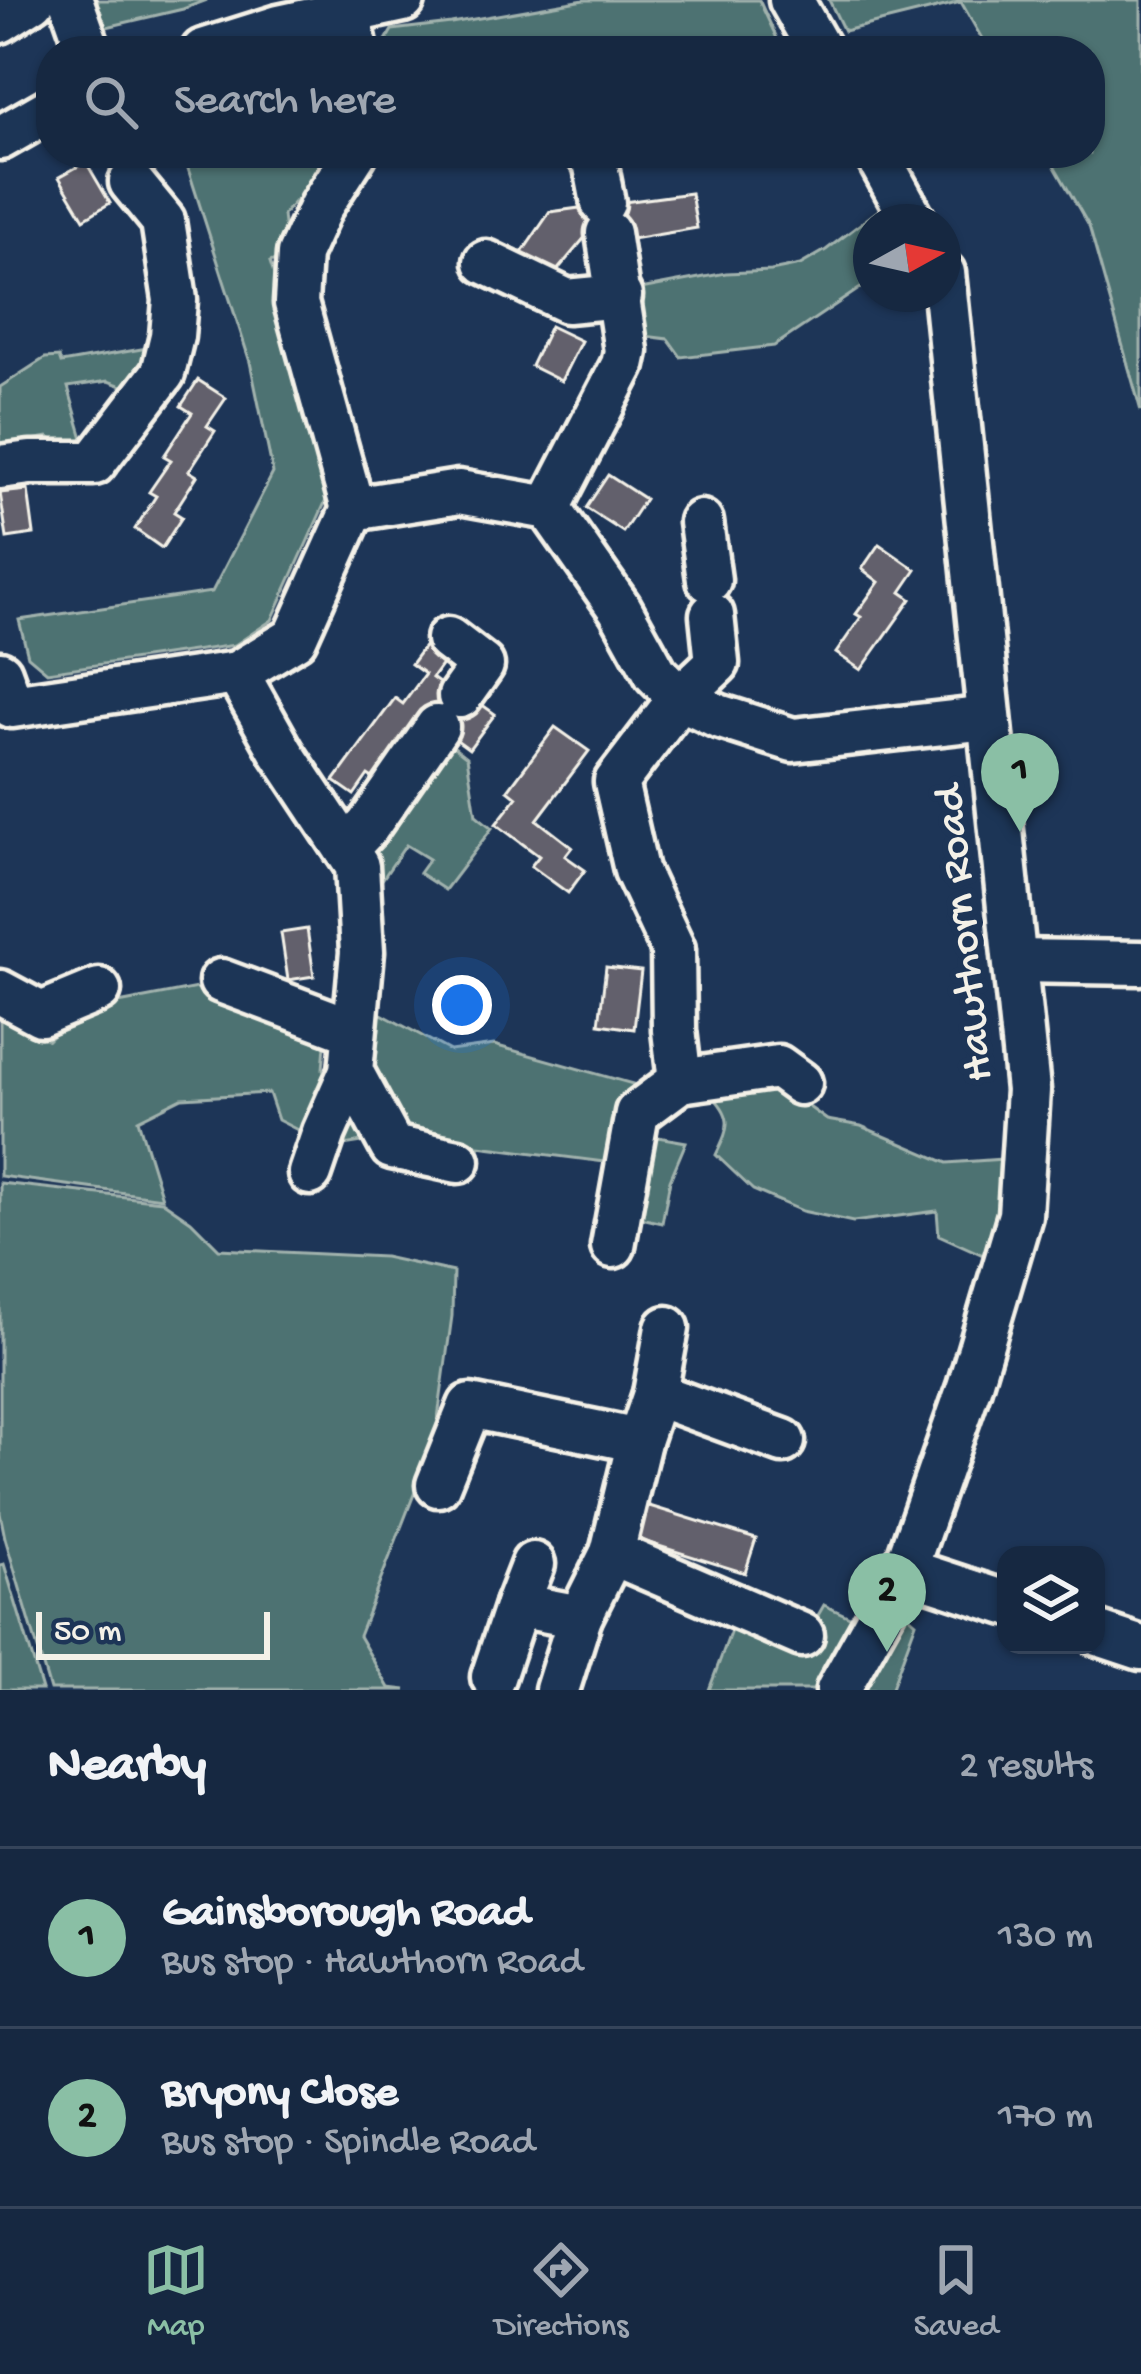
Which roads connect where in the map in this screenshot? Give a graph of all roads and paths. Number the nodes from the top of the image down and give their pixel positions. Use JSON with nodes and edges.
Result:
{"nodes":[{"id":1,"x":33,"y":0,"type":"edge"},
{"id":2,"x":71,"y":0,"type":"edge"},
{"id":3,"x":403,"y":0,"type":"edge"},
{"id":4,"x":791,"y":0,"type":"edge"},
{"id":5,"x":0,"y":21,"type":"edge"},
{"id":6,"x":352,"y":31,"type":"edge"},
{"id":7,"x":84,"y":36,"type":"edge"},
{"id":8,"x":250,"y":36,"type":"edge"},
{"id":9,"x":811,"y":36,"type":"edge"},
{"id":10,"x":36,"y":118,"type":"edge"},
{"id":11,"x":0,"y":138,"type":"edge"},
{"id":12,"x":345,"y":168,"type":"edge"},
{"id":13,"x":596,"y":168,"type":"edge"},
{"id":14,"x":884,"y":168,"type":"edge"},
{"id":15,"x":131,"y":182,"type":"dead end"},
{"id":16,"x":904,"y":204,"type":"edge"},
{"id":17,"x":486,"y":262,"type":"dead end"},
{"id":18,"x":620,"y":296,"type":"junction"},
{"id":19,"x":949,"y":312,"type":"edge"},
{"id":20,"x":0,"y":467,"type":"edge"},
{"id":21,"x":548,"y":508,"type":"junction"},
{"id":22,"x":353,"y":509,"type":"junction"},
{"id":23,"x":701,"y":522,"type":"dead end"},
{"id":24,"x":448,"y":639,"type":"dead end"},
{"id":25,"x":237,"y":673,"type":"junction"},
{"id":26,"x":680,"y":698,"type":"junction"},
{"id":27,"x":4,"y":701,"type":"edge"},
{"id":28,"x":988,"y":718,"type":"junction"},
{"id":29,"x":346,"y":849,"type":"junction"},
{"id":30,"x":1015,"y":961,"type":"junction"},
{"id":31,"x":1141,"y":963,"type":"edge"},
{"id":32,"x":221,"y":981,"type":"dead end"},
{"id":33,"x":99,"y":990,"type":"dead end"},
{"id":34,"x":0,"y":992,"type":"edge"},
{"id":35,"x":352,"y":1051,"type":"junction"},
{"id":36,"x":680,"y":1081,"type":"junction"},
{"id":37,"x":800,"y":1083,"type":"dead end"},
{"id":38,"x":458,"y":1161,"type":"dead end"},
{"id":39,"x":310,"y":1173,"type":"dead end"},
{"id":40,"x":613,"y":1246,"type":"dead end"},
{"id":41,"x":667,"y":1328,"type":"dead end"},
{"id":42,"x":655,"y":1394,"type":"junction"},
{"id":43,"x":639,"y":1441,"type":"junction"},
{"id":44,"x":783,"y":1441,"type":"dead end"},
{"id":45,"x":438,"y":1485,"type":"dead end"},
{"id":46,"x":612,"y":1553,"type":"junction"},
{"id":47,"x":532,"y":1564,"type":"dead end"},
{"id":48,"x":905,"y":1570,"type":"junction"},
{"id":49,"x":997,"y":1600,"type":"edge"},
{"id":50,"x":517,"y":1605,"type":"junction"},
{"id":51,"x":580,"y":1617,"type":"junction"},
{"id":52,"x":802,"y":1634,"type":"dead end"},
{"id":53,"x":1105,"y":1636,"type":"edge"},
{"id":54,"x":1141,"y":1648,"type":"edge"},
{"id":55,"x":494,"y":1677,"type":"dead end"},
{"id":56,"x":557,"y":1690,"type":"edge"},
{"id":57,"x":838,"y":1690,"type":"edge"}],
"edges":[{"from":1,"to":5,"type":"street"},
{"from":2,"to":7,"type":"street"},
{"from":3,"to":6,"type":"street"},
{"from":4,"to":9,"type":"street"},
{"from":6,"to":8,"type":"street"},
{"from":10,"to":11,"type":"street"},
{"from":12,"to":22,"type":"street"},
{"from":13,"to":18,"type":"street"},
{"from":14,"to":16,"type":"street"},
{"from":15,"to":20,"type":"street"},
{"from":17,"to":18,"type":"street"},
{"from":18,"to":21,"type":"street"},
{"from":19,"to":28,"type":"street","name":"Hawthorn Road"},
{"from":21,"to":22,"type":"street"},
{"from":21,"to":26,"type":"street"},
{"from":22,"to":25,"type":"street"},
{"from":23,"to":26,"type":"street"},
{"from":24,"to":29,"type":"street"},
{"from":25,"to":27,"type":"street"},
{"from":25,"to":29,"type":"street"},
{"from":26,"to":28,"type":"street"},
{"from":26,"to":36,"type":"street"},
{"from":28,"to":30,"type":"street","name":"Hawthorn Road"},
{"from":29,"to":35,"type":"street"},
{"from":30,"to":31,"type":"street"},
{"from":30,"to":48,"type":"street","name":"Hawthorn Road"},
{"from":32,"to":35,"type":"street"},
{"from":33,"to":34,"type":"street"},
{"from":35,"to":38,"type":"street"},
{"from":35,"to":39,"type":"street"},
{"from":36,"to":37,"type":"street"},
{"from":36,"to":40,"type":"street"},
{"from":41,"to":42,"type":"street"},
{"from":42,"to":43,"type":"street"},
{"from":42,"to":44,"type":"street"},
{"from":43,"to":45,"type":"street"},
{"from":43,"to":46,"type":"street"},
{"from":46,"to":51,"type":"street"},
{"from":46,"to":52,"type":"street"},
{"from":47,"to":50,"type":"street"},
{"from":48,"to":49,"type":"street"},
{"from":48,"to":57,"type":"street","name":"Hawthorn Road"},
{"from":50,"to":51,"type":"street"},
{"from":50,"to":55,"type":"street"},
{"from":51,"to":56,"type":"street"},
{"from":53,"to":54,"type":"street"}]}
